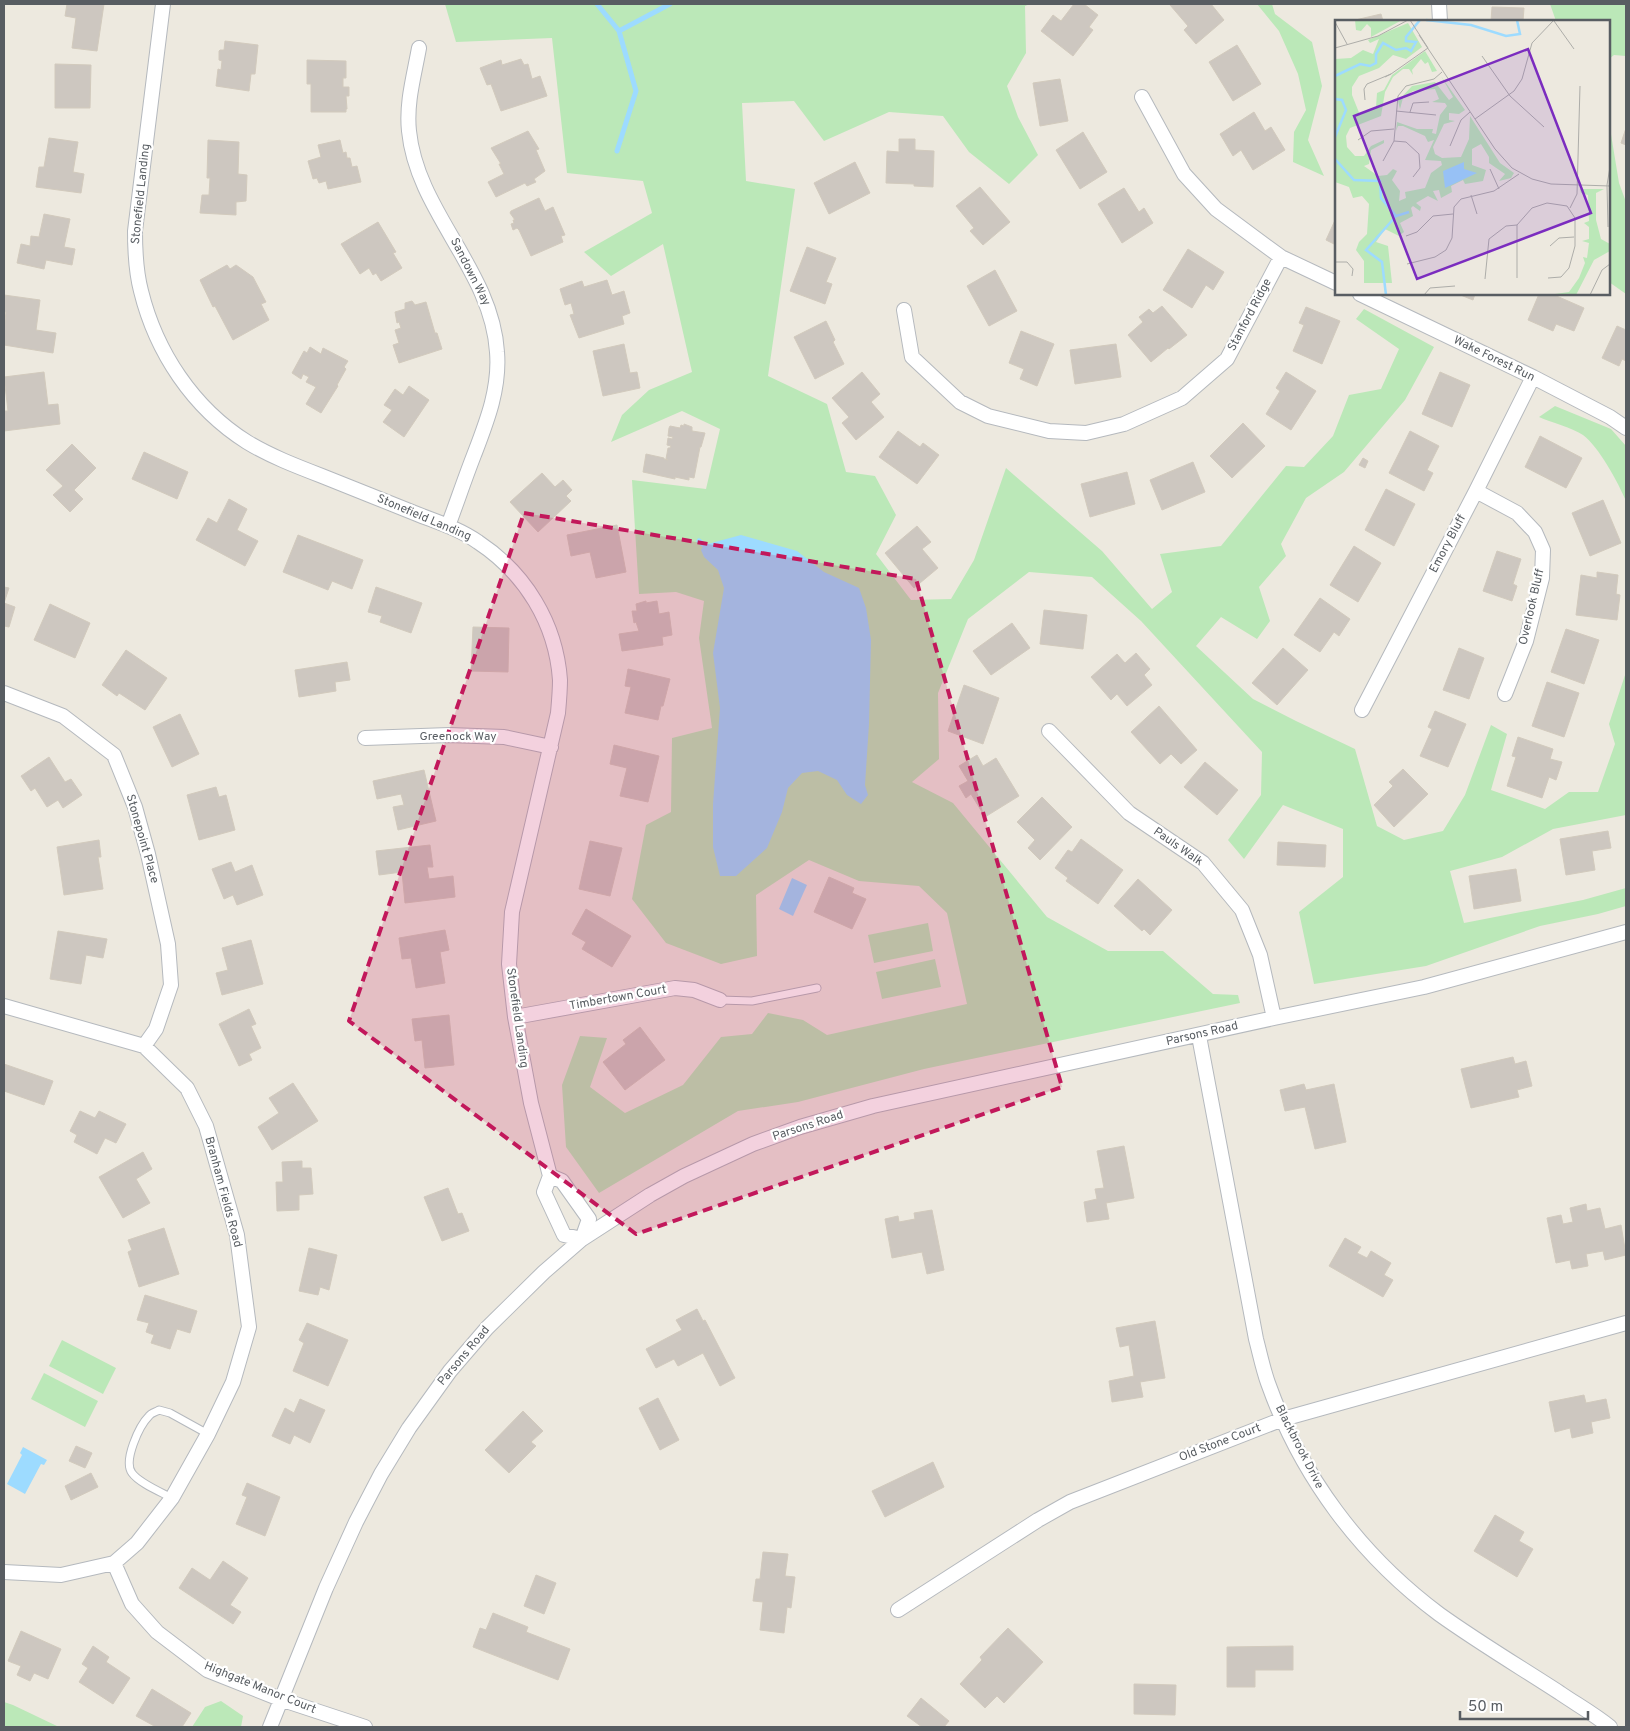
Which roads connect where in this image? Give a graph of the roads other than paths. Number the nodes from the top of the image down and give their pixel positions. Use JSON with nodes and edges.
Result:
{"nodes":[{"id":1,"x":163,"y":4,"type":"edge"},
{"id":2,"x":1439,"y":4,"type":"edge"},
{"id":3,"x":1440,"y":20,"type":"edge"},
{"id":4,"x":419,"y":48,"type":"dead end"},
{"id":5,"x":1142,"y":97,"type":"dead end"},
{"id":6,"x":1281,"y":257,"type":"junction"},
{"id":7,"x":1335,"y":283,"type":"edge"},
{"id":8,"x":1365,"y":295,"type":"edge"},
{"id":9,"x":1383,"y":299,"type":"edge"},
{"id":10,"x":904,"y":310,"type":"dead end"},
{"id":11,"x":1533,"y":377,"type":"junction"},
{"id":12,"x":1626,"y":428,"type":"edge"},
{"id":13,"x":1476,"y":491,"type":"junction"},
{"id":14,"x":448,"y":526,"type":"junction"},
{"id":15,"x":4,"y":693,"type":"edge"},
{"id":16,"x":1506,"y":694,"type":"dead end"},
{"id":17,"x":1362,"y":710,"type":"dead end"},
{"id":18,"x":1049,"y":731,"type":"dead end"},
{"id":19,"x":365,"y":738,"type":"dead end"},
{"id":20,"x":551,"y":748,"type":"junction"},
{"id":21,"x":1626,"y":932,"type":"edge"},
{"id":22,"x":817,"y":988,"type":"dead end"},
{"id":23,"x":720,"y":1000,"type":"joint"},
{"id":24,"x":4,"y":1006,"type":"edge"},
{"id":25,"x":515,"y":1017,"type":"junction"},
{"id":26,"x":1274,"y":1018,"type":"junction"},
{"id":27,"x":1199,"y":1036,"type":"junction"},
{"id":28,"x":144,"y":1046,"type":"junction"},
{"id":29,"x":550,"y":1176,"type":"junction"},
{"id":30,"x":582,"y":1239,"type":"junction"},
{"id":31,"x":1626,"y":1323,"type":"edge"},
{"id":32,"x":1283,"y":1419,"type":"junction"},
{"id":33,"x":208,"y":1434,"type":"junction"},
{"id":34,"x":172,"y":1498,"type":"junction"},
{"id":35,"x":114,"y":1563,"type":"junction"},
{"id":36,"x":4,"y":1572,"type":"edge"},
{"id":37,"x":898,"y":1610,"type":"dead end"},
{"id":38,"x":280,"y":1699,"type":"junction"},
{"id":39,"x":270,"y":1727,"type":"edge"},
{"id":40,"x":365,"y":1727,"type":"edge"},
{"id":41,"x":1610,"y":1727,"type":"edge"}],
"edges":[{"from":1,"to":14,"type":"street","name":"Stonefield Landing"},
{"from":2,"to":3,"type":"street"},
{"from":4,"to":14,"type":"street","name":"Sandown Way"},
{"from":5,"to":6,"type":"street"},
{"from":6,"to":7,"type":"street"},
{"from":6,"to":10,"type":"street","name":"Stanford Ridge"},
{"from":8,"to":9,"type":"street","name":"Wake Forest Run"},
{"from":9,"to":11,"type":"street","name":"Wake Forest Run"},
{"from":11,"to":12,"type":"street","name":"Wake Forest Run"},
{"from":11,"to":13,"type":"street","name":"Emory Bluff"},
{"from":13,"to":16,"type":"street","name":"Overlook Bluff"},
{"from":13,"to":17,"type":"street","name":"Emory Bluff"},
{"from":14,"to":20,"type":"street","name":"Stonefield Landing"},
{"from":15,"to":28,"type":"street","name":"Stonepoint Place"},
{"from":18,"to":26,"type":"street","name":"Pauls Walk"},
{"from":19,"to":20,"type":"street","name":"Greenock Way"},
{"from":20,"to":25,"type":"street","name":"Stonefield Landing"},
{"from":21,"to":26,"type":"street","name":"Parsons Road"},
{"from":22,"to":23,"type":"lane"},
{"from":23,"to":25,"type":"street","name":"Timbertown Court"},
{"from":24,"to":28,"type":"street","name":"Branham Fields Road"},
{"from":25,"to":29,"type":"street","name":"Stonefield Landing"},
{"from":26,"to":27,"type":"street","name":"Parsons Road"},
{"from":27,"to":30,"type":"street","name":"Parsons Road"},
{"from":27,"to":32,"type":"street","name":"Blackbrook Drive"},
{"from":28,"to":33,"type":"street","name":"Branham Fields Road"},
{"from":29,"to":30,"type":"street"},
{"from":29,"to":30,"type":"street","name":"Stonefield Landing"},
{"from":30,"to":38,"type":"street","name":"Parsons Road"},
{"from":31,"to":32,"type":"street","name":"Old Stone Court"},
{"from":32,"to":37,"type":"street","name":"Old Stone Court"},
{"from":32,"to":41,"type":"street","name":"Blackbrook Drive"},
{"from":33,"to":34,"type":"street","name":"Branham Fields Road"},
{"from":33,"to":34,"type":"lane"},
{"from":34,"to":35,"type":"street","name":"Branham Fields Road"},
{"from":35,"to":36,"type":"street","name":"Branham Fields Road"},
{"from":35,"to":38,"type":"street","name":"Highgate Manor Court"},
{"from":38,"to":39,"type":"street","name":"Parsons Road"},
{"from":38,"to":40,"type":"street","name":"Highgate Manor Court"}]}
